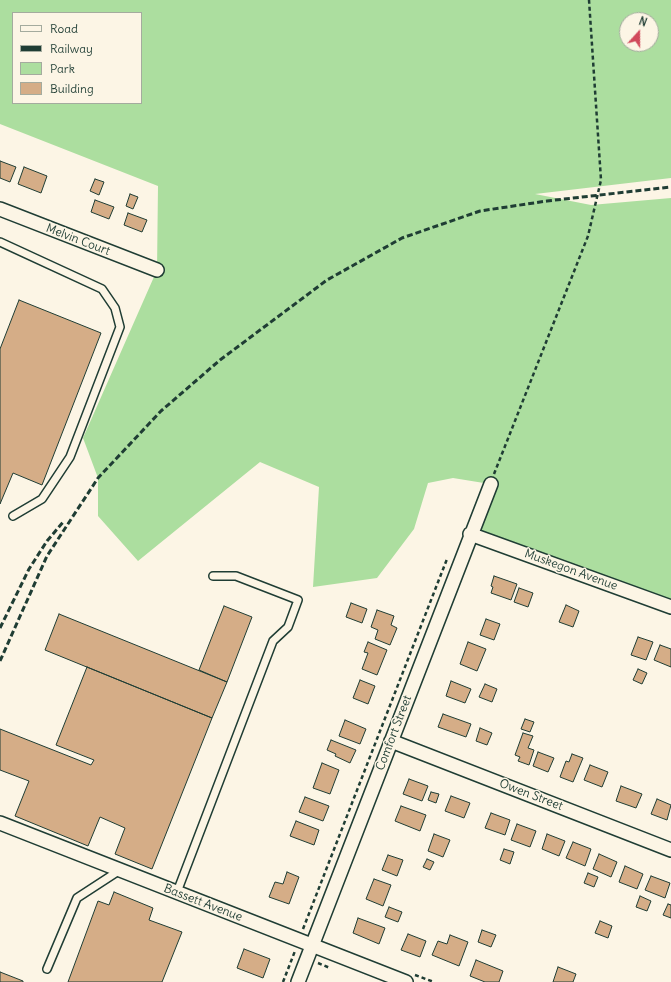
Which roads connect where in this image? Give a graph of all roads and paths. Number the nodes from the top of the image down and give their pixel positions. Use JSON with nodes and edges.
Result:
{"nodes":[{"id":1,"x":589,"y":0,"type":"edge"},
{"id":2,"x":0,"y":209,"type":"edge"},
{"id":3,"x":0,"y":242,"type":"edge"},
{"id":4,"x":157,"y":270,"type":"dead end"},
{"id":5,"x":490,"y":484,"type":"joint"},
{"id":6,"x":13,"y":516,"type":"dead end"},
{"id":7,"x":470,"y":534,"type":"junction"},
{"id":8,"x":447,"y":559,"type":"dead end"},
{"id":9,"x":213,"y":576,"type":"dead end"},
{"id":10,"x":671,"y":607,"type":"edge"},
{"id":11,"x":391,"y":741,"type":"junction"},
{"id":12,"x":0,"y":823,"type":"edge"},
{"id":13,"x":671,"y":850,"type":"edge"},
{"id":14,"x":120,"y":870,"type":"junction"},
{"id":15,"x":177,"y":892,"type":"junction"},
{"id":16,"x":299,"y":940,"type":"junction"},
{"id":17,"x":312,"y":945,"type":"junction"},
{"id":18,"x":47,"y":969,"type":"dead end"},
{"id":19,"x":282,"y":982,"type":"edge"},
{"id":20,"x":298,"y":982,"type":"edge"},
{"id":21,"x":406,"y":982,"type":"edge"}],
"edges":[{"from":1,"to":5,"type":"path"},
{"from":2,"to":4,"type":"street","name":"Melvin Court"},
{"from":3,"to":6,"type":"lane"},
{"from":5,"to":7,"type":"street","name":"Comfort Street"},
{"from":7,"to":10,"type":"street","name":"Muskegon Avenue"},
{"from":7,"to":11,"type":"street","name":"Comfort Street"},
{"from":8,"to":16,"type":"path"},
{"from":9,"to":15,"type":"lane"},
{"from":11,"to":13,"type":"street","name":"Owen Street"},
{"from":11,"to":17,"type":"street","name":"Comfort Street"},
{"from":12,"to":14,"type":"street","name":"Bassett Avenue"},
{"from":14,"to":15,"type":"street","name":"Bassett Avenue"},
{"from":14,"to":18,"type":"lane"},
{"from":15,"to":16,"type":"street","name":"Bassett Avenue"},
{"from":16,"to":17,"type":"street","name":"Bassett Avenue"},
{"from":16,"to":19,"type":"path"},
{"from":17,"to":20,"type":"street","name":"Comfort Street"},
{"from":17,"to":21,"type":"street","name":"Bassett Avenue"}]}
